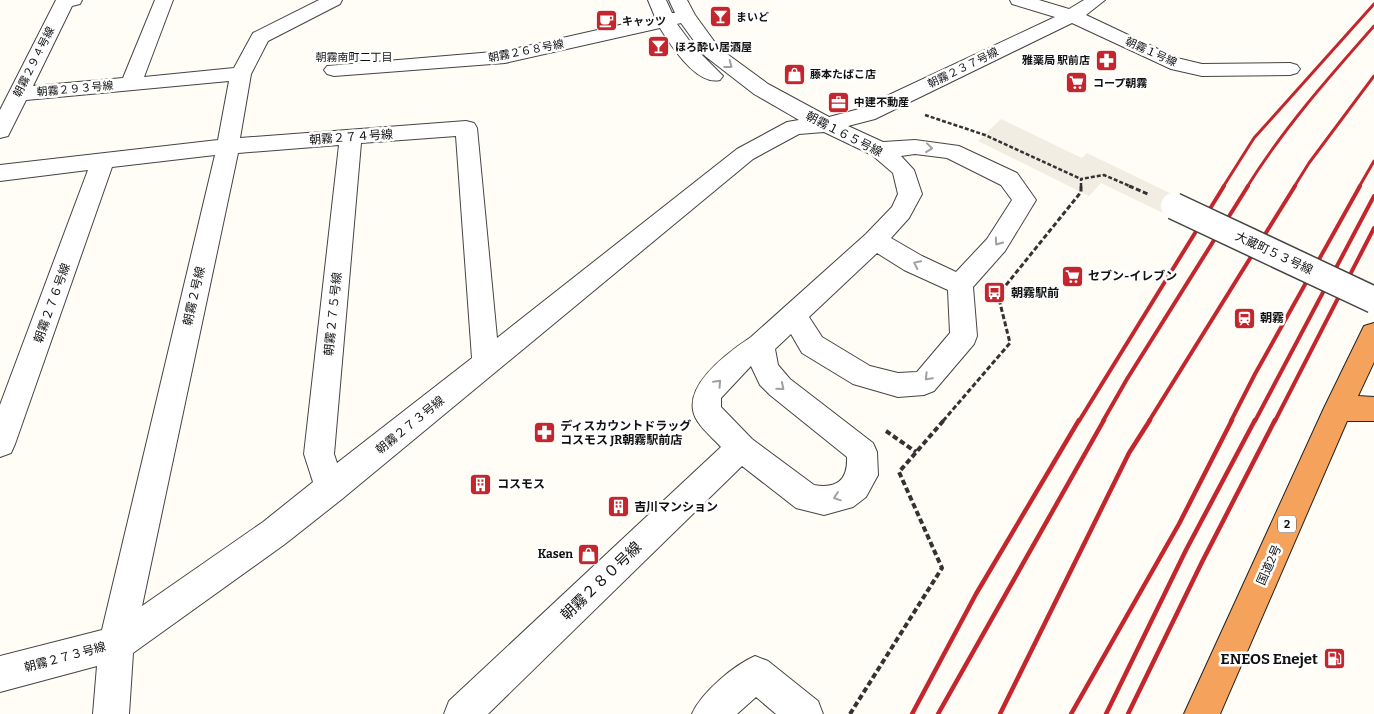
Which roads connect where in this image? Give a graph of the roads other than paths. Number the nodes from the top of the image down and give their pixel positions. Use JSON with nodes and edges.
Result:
{"nodes":[{"id":1,"x":73,"y":0,"type":"edge"},
{"id":2,"x":164,"y":0,"type":"edge"},
{"id":3,"x":333,"y":0,"type":"edge"},
{"id":4,"x":657,"y":0,"type":"edge"},
{"id":5,"x":1019,"y":0,"type":"edge"},
{"id":6,"x":1096,"y":0,"type":"edge"},
{"id":7,"x":682,"y":8,"type":"edge"},
{"id":8,"x":1072,"y":16,"type":"junction"},
{"id":9,"x":665,"y":21,"type":"junction"},
{"id":10,"x":1290,"y":69,"type":"dead end"},
{"id":11,"x":334,"y":70,"type":"dead end"},
{"id":12,"x":241,"y":74,"type":"junction"},
{"id":13,"x":132,"y":84,"type":"junction"},
{"id":14,"x":19,"y":94,"type":"junction"},
{"id":15,"x":826,"y":125,"type":"junction"},
{"id":16,"x":795,"y":127,"type":"junction"},
{"id":17,"x":0,"y":131,"type":"edge"},
{"id":18,"x":351,"y":137,"type":"junction"},
{"id":19,"x":228,"y":146,"type":"junction"},
{"id":20,"x":880,"y":150,"type":"junction"},
{"id":21,"x":103,"y":161,"type":"junction"},
{"id":22,"x":0,"y":173,"type":"edge"},
{"id":23,"x":1164,"y":202,"type":"road end"},
{"id":24,"x":875,"y":240,"type":"junction"},
{"id":25,"x":960,"y":285,"type":"junction"},
{"id":26,"x":1374,"y":300,"type":"edge"},
{"id":27,"x":792,"y":315,"type":"junction"},
{"id":28,"x":1374,"y":334,"type":"edge"},
{"id":29,"x":761,"y":345,"type":"junction"},
{"id":30,"x":486,"y":364,"type":"junction"},
{"id":31,"x":1338,"y":408,"type":"junction"},
{"id":32,"x":1374,"y":409,"type":"edge"},
{"id":33,"x":0,"y":444,"type":"edge"},
{"id":34,"x":741,"y":448,"type":"junction"},
{"id":35,"x":331,"y":488,"type":"junction"},
{"id":36,"x":116,"y":644,"type":"junction"},
{"id":37,"x":0,"y":674,"type":"edge"},
{"id":38,"x":112,"y":714,"type":"edge"},
{"id":39,"x":462,"y":714,"type":"edge"},
{"id":40,"x":710,"y":714,"type":"edge"},
{"id":41,"x":805,"y":714,"type":"edge"},
{"id":42,"x":1202,"y":714,"type":"edge"}],
"edges":[{"from":1,"to":14,"type":"street","name":"朝霧２９４号線"},
{"from":2,"to":13,"type":"street"},
{"from":3,"to":12,"type":"street","name":"朝霧２号線"},
{"from":4,"to":9,"type":"street","name":"朝霧１６５号線"},
{"from":5,"to":8,"type":"street","name":"朝霧１号線"},
{"from":6,"to":8,"type":"street","name":"朝霧２３７号線"},
{"from":7,"to":9,"type":"street","name":"朝霧２６８号線"},
{"from":7,"to":15,"type":"street","name":"朝霧１６５号線","one_way":true},
{"from":8,"to":10,"type":"street","name":"朝霧１号線"},
{"from":8,"to":15,"type":"street","name":"朝霧２３７号線"},
{"from":9,"to":11,"type":"street","name":"朝霧２６８号線"},
{"from":9,"to":16,"type":"street","name":"朝霧１６５号線"},
{"from":12,"to":13,"type":"street"},
{"from":12,"to":19,"type":"street","name":"朝霧２号線"},
{"from":13,"to":14,"type":"street","name":"朝霧２９３号線"},
{"from":14,"to":17,"type":"street","name":"朝霧２９４号線"},
{"from":15,"to":16,"type":"street","name":"朝霧２３７号線"},
{"from":15,"to":20,"type":"street","name":"朝霧１６５号線"},
{"from":16,"to":30,"type":"street","name":"朝霧２７３号線"},
{"from":18,"to":19,"type":"street","name":"朝霧２７４号線"},
{"from":18,"to":30,"type":"street","name":"朝霧２７４号線"},
{"from":18,"to":35,"type":"street","name":"朝霧２７５号線"},
{"from":19,"to":21,"type":"street","name":"朝霧２７４号線"},
{"from":19,"to":36,"type":"street","name":"朝霧２号線"},
{"from":20,"to":24,"type":"street","name":"朝霧１６５号線"},
{"from":20,"to":25,"type":"street","one_way":true},
{"from":21,"to":22,"type":"street","name":"朝霧２７４号線"},
{"from":21,"to":33,"type":"street","name":"朝霧２７６号線"},
{"from":23,"to":26,"type":"street","name":"大蔵町５３号線","bridge":true},
{"from":25,"to":24,"type":"street","one_way":true},
{"from":24,"to":27,"type":"street","name":"朝霧１６５号線"},
{"from":25,"to":27,"type":"street","one_way":true},
{"from":27,"to":29,"type":"street","name":"朝霧１６５号線"},
{"from":28,"to":31,"type":"highway","name":"国道2号","number":"2"},
{"from":34,"to":29,"type":"street","name":"朝霧１６５号線","one_way":true},
{"from":29,"to":34,"type":"street","name":"朝霧１６５号線","one_way":true},
{"from":30,"to":35,"type":"street","name":"朝霧２７３号線"},
{"from":31,"to":32,"type":"highway"},
{"from":31,"to":42,"type":"highway","name":"国道2号","number":"2"},
{"from":34,"to":39,"type":"street","name":"朝霧２８０号線"},
{"from":35,"to":36,"type":"street","name":"朝霧２７３号線"},
{"from":36,"to":37,"type":"street","name":"朝霧２７３号線"},
{"from":36,"to":38,"type":"street","name":"朝霧２号線"},
{"from":40,"to":41,"type":"street"}]}
